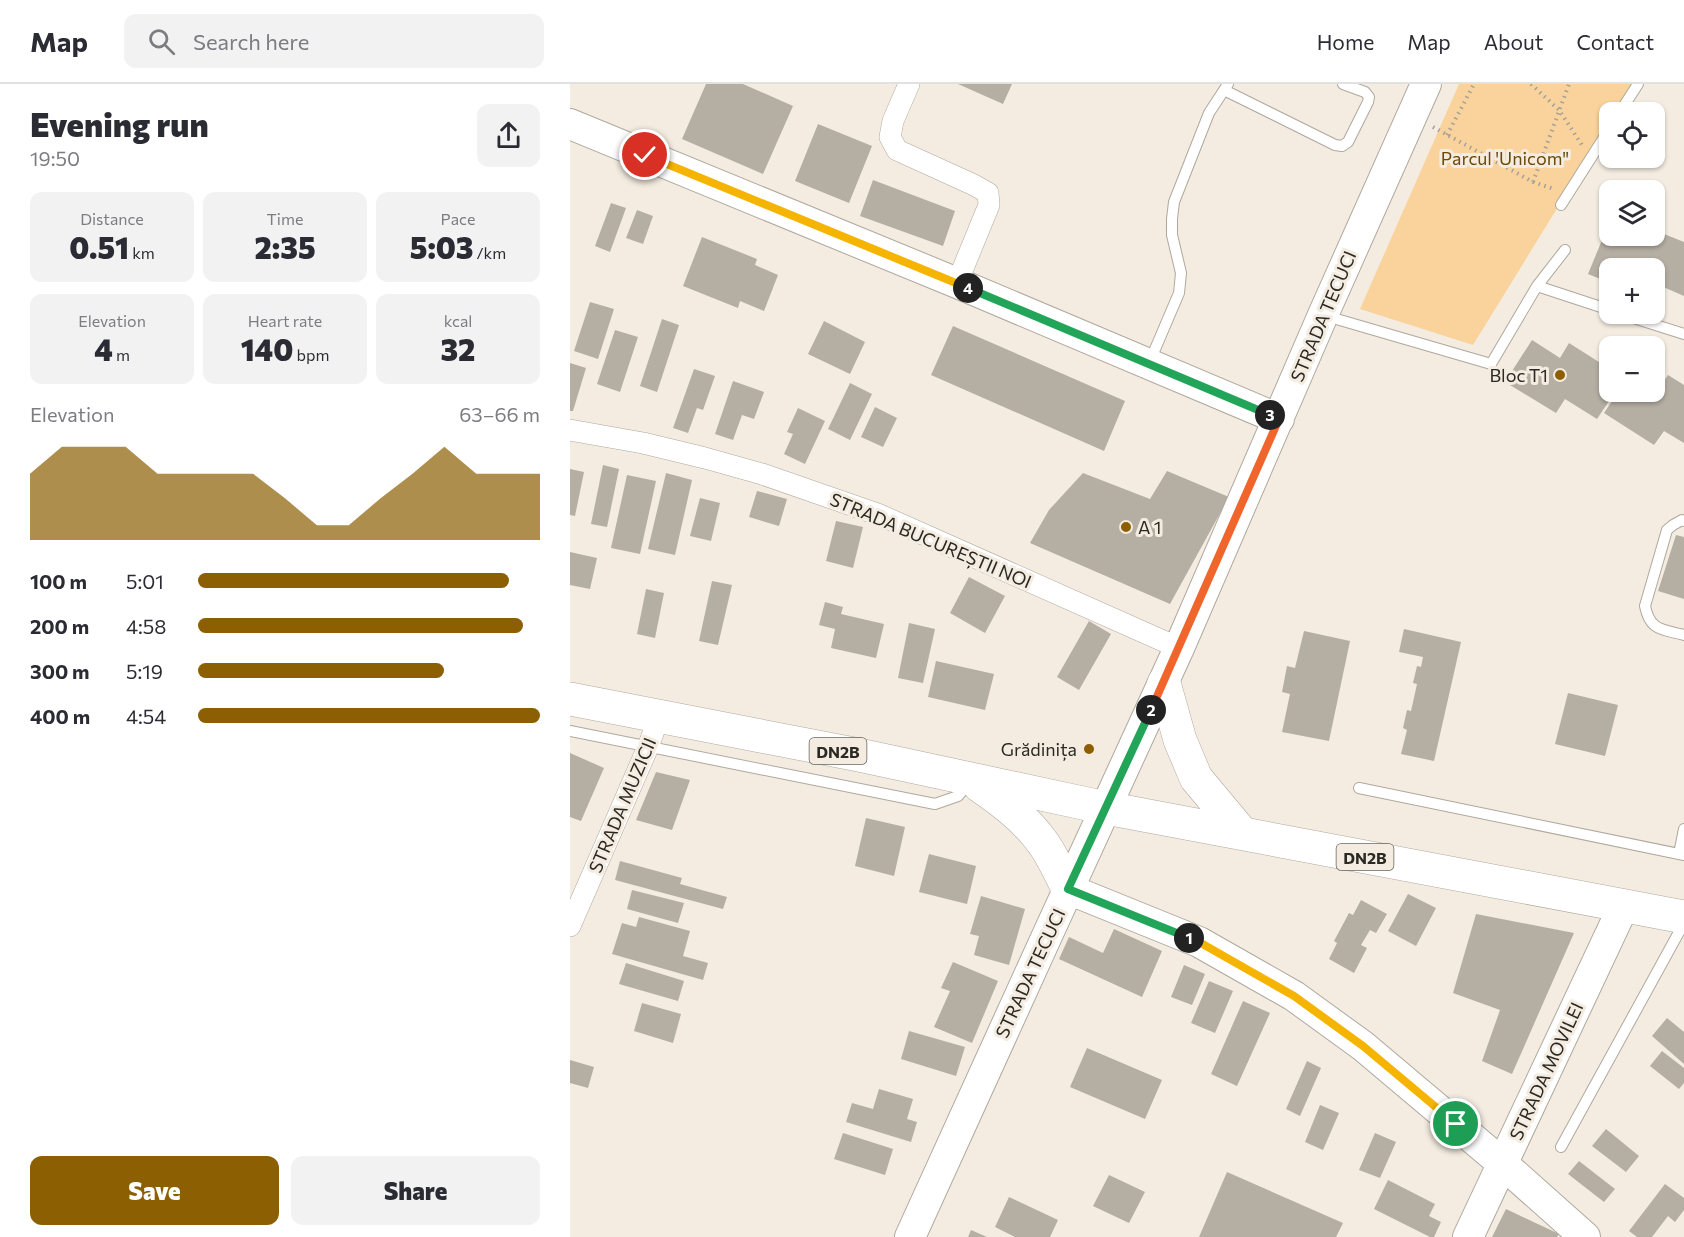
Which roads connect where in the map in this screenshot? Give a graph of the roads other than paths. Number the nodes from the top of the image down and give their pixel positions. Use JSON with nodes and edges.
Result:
{"nodes":[{"id":1,"x":909,"y":84,"type":"edge"},
{"id":2,"x":1343,"y":84,"type":"edge"},
{"id":3,"x":1426,"y":84,"type":"edge"},
{"id":4,"x":1638,"y":84,"type":"edge"},
{"id":5,"x":1226,"y":87,"type":"edge"},
{"id":6,"x":1626,"y":102,"type":"edge"},
{"id":7,"x":570,"y":124,"type":"edge"},
{"id":8,"x":1599,"y":145,"type":"edge"},
{"id":9,"x":1561,"y":205,"type":"dead end"},
{"id":10,"x":1565,"y":250,"type":"dead end"},
{"id":11,"x":957,"y":283,"type":"junction"},
{"id":12,"x":1538,"y":286,"type":"junction"},
{"id":13,"x":1599,"y":306,"type":"edge"},
{"id":14,"x":1323,"y":315,"type":"junction"},
{"id":15,"x":1652,"y":324,"type":"edge"},
{"id":16,"x":1684,"y":334,"type":"edge"},
{"id":17,"x":1148,"y":364,"type":"junction"},
{"id":18,"x":1279,"y":419,"type":"junction"},
{"id":19,"x":570,"y":430,"type":"edge"},
{"id":20,"x":1684,"y":521,"type":"edge"},
{"id":21,"x":1684,"y":635,"type":"edge"},
{"id":22,"x":1179,"y":648,"type":"junction"},
{"id":23,"x":1164,"y":683,"type":"junction"},
{"id":24,"x":570,"y":699,"type":"edge"},
{"id":25,"x":659,"y":717,"type":"junction"},
{"id":26,"x":570,"y":730,"type":"edge"},
{"id":27,"x":648,"y":747,"type":"junction"},
{"id":28,"x":971,"y":779,"type":"junction"},
{"id":29,"x":1359,"y":788,"type":"dead end"},
{"id":30,"x":1106,"y":808,"type":"junction"},
{"id":31,"x":1684,"y":829,"type":"edge"},
{"id":32,"x":1241,"y":832,"type":"junction"},
{"id":33,"x":1682,"y":854,"type":"edge"},
{"id":34,"x":1068,"y":889,"type":"junction"},
{"id":35,"x":1624,"y":905,"type":"junction"},
{"id":36,"x":1684,"y":917,"type":"edge"},
{"id":37,"x":1684,"y":923,"type":"edge"},
{"id":38,"x":570,"y":926,"type":"edge"},
{"id":39,"x":1561,"y":1147,"type":"dead end"},
{"id":40,"x":1503,"y":1164,"type":"junction"},
{"id":41,"x":910,"y":1237,"type":"edge"},
{"id":42,"x":1468,"y":1237,"type":"edge"},
{"id":43,"x":1585,"y":1237,"type":"edge"}],
"edges":[{"from":1,"to":11,"type":"street"},
{"from":2,"to":5,"type":"lane"},
{"from":3,"to":14,"type":"street","name":"STRADA TECUCI"},
{"from":4,"to":6,"type":"lane"},
{"from":5,"to":17,"type":"lane"},
{"from":7,"to":11,"type":"street"},
{"from":8,"to":9,"type":"lane"},
{"from":10,"to":12,"type":"lane"},
{"from":11,"to":17,"type":"street"},
{"from":12,"to":13,"type":"lane"},
{"from":12,"to":14,"type":"lane"},
{"from":14,"to":18,"type":"street","name":"STRADA TECUCI"},
{"from":15,"to":16,"type":"lane"},
{"from":17,"to":18,"type":"street"},
{"from":18,"to":22,"type":"street","name":"STRADA TECUCI"},
{"from":19,"to":22,"type":"street","name":"STRADA BUCUREȘTII NOI"},
{"from":20,"to":21,"type":"lane"},
{"from":22,"to":23,"type":"street","name":"STRADA TECUCI"},
{"from":23,"to":30,"type":"street","name":"STRADA TECUCI"},
{"from":23,"to":32,"type":"main road"},
{"from":24,"to":25,"type":"main road","number":"DN2B"},
{"from":25,"to":27,"type":"street","name":"STRADA MUZICII"},
{"from":25,"to":28,"type":"main road","number":"DN2B"},
{"from":26,"to":27,"type":"lane"},
{"from":27,"to":28,"type":"lane"},
{"from":27,"to":38,"type":"street","name":"STRADA MUZICII"},
{"from":28,"to":30,"type":"main road","number":"DN2B"},
{"from":28,"to":34,"type":"main road"},
{"from":29,"to":33,"type":"lane"},
{"from":30,"to":32,"type":"main road","number":"DN2B"},
{"from":30,"to":34,"type":"street","name":"STRADA TECUCI"},
{"from":31,"to":33,"type":"lane"},
{"from":32,"to":35,"type":"main road","number":"DN2B"},
{"from":34,"to":40,"type":"street"},
{"from":34,"to":41,"type":"street","name":"STRADA TECUCI"},
{"from":35,"to":36,"type":"main road","number":"DN2B"},
{"from":35,"to":40,"type":"street","name":"STRADA MOVILEI"},
{"from":37,"to":39,"type":"lane"},
{"from":40,"to":42,"type":"street","name":"STRADA MOVILEI"},
{"from":40,"to":43,"type":"street"}]}
